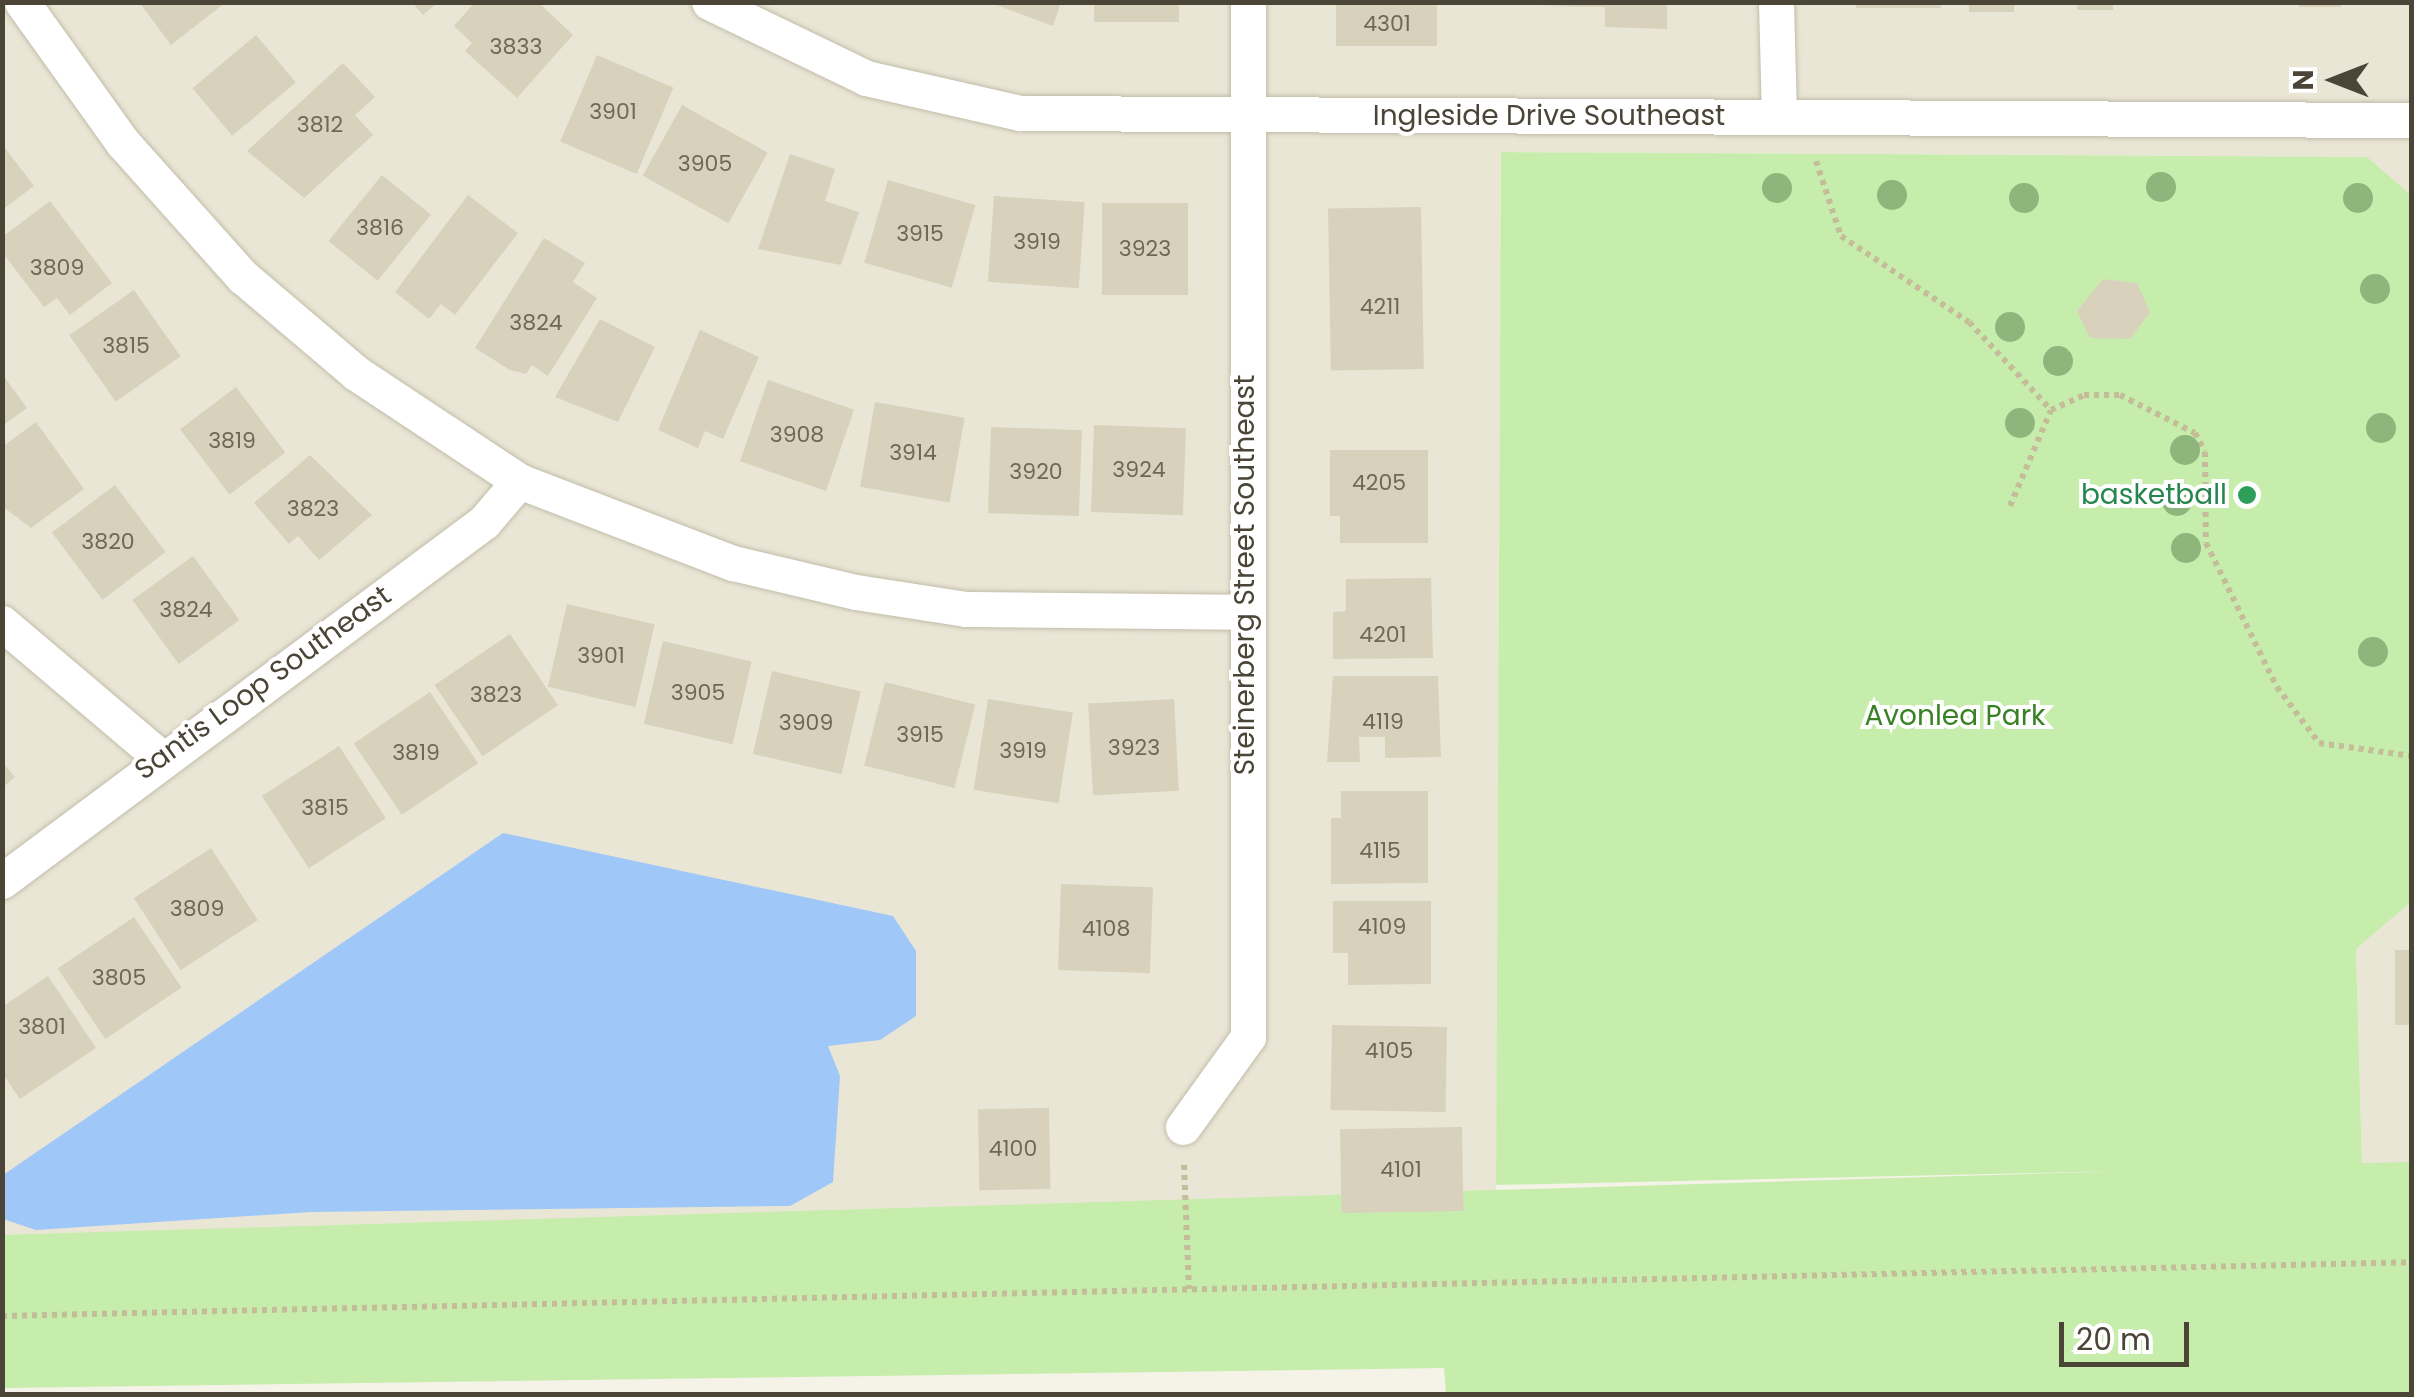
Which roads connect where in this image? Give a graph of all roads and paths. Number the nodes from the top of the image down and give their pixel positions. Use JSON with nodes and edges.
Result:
{"nodes":[{"id":1,"x":22,"y":2,"type":"edge"},
{"id":2,"x":708,"y":2,"type":"edge"},
{"id":3,"x":1248,"y":2,"type":"edge"},
{"id":4,"x":1776,"y":2,"type":"edge"},
{"id":5,"x":1248,"y":112,"type":"junction"},
{"id":6,"x":1779,"y":115,"type":"junction"},
{"id":7,"x":2412,"y":120,"type":"edge"},
{"id":8,"x":1816,"y":161,"type":"dead end"},
{"id":9,"x":2051,"y":410,"type":"junction"},
{"id":10,"x":519,"y":481,"type":"junction"},
{"id":11,"x":2010,"y":506,"type":"dead end"},
{"id":12,"x":1243,"y":612,"type":"junction"},
{"id":13,"x":2,"y":623,"type":"edge"},
{"id":14,"x":159,"y":756,"type":"junction"},
{"id":15,"x":2412,"y":756,"type":"edge"},
{"id":16,"x":2,"y":881,"type":"edge"},
{"id":17,"x":1183,"y":1127,"type":"joint"},
{"id":18,"x":2412,"y":1262,"type":"edge"},
{"id":19,"x":1189,"y":1289,"type":"junction"},
{"id":20,"x":2,"y":1316,"type":"edge"}],
"edges":[{"from":1,"to":10,"type":"street"},
{"from":2,"to":5,"type":"street","name":"Ingleside Drive Southeast"},
{"from":3,"to":5,"type":"street","name":"Steinerberg Street Southeast"},
{"from":4,"to":6,"type":"street"},
{"from":5,"to":6,"type":"street","name":"Ingleside Drive Southeast"},
{"from":5,"to":12,"type":"street","name":"Steinerberg Street Southeast"},
{"from":6,"to":7,"type":"street","name":"Ingleside Drive Southeast"},
{"from":8,"to":9,"type":"path"},
{"from":9,"to":11,"type":"path"},
{"from":9,"to":15,"type":"path"},
{"from":10,"to":12,"type":"street"},
{"from":10,"to":14,"type":"street","name":"Santis Loop Southeast"},
{"from":12,"to":17,"type":"street","name":"Steinerberg Street Southeast"},
{"from":13,"to":14,"type":"street"},
{"from":14,"to":16,"type":"street","name":"Santis Loop Southeast"},
{"from":17,"to":19,"type":"path"},
{"from":18,"to":19,"type":"path"},
{"from":19,"to":20,"type":"path"}]}
